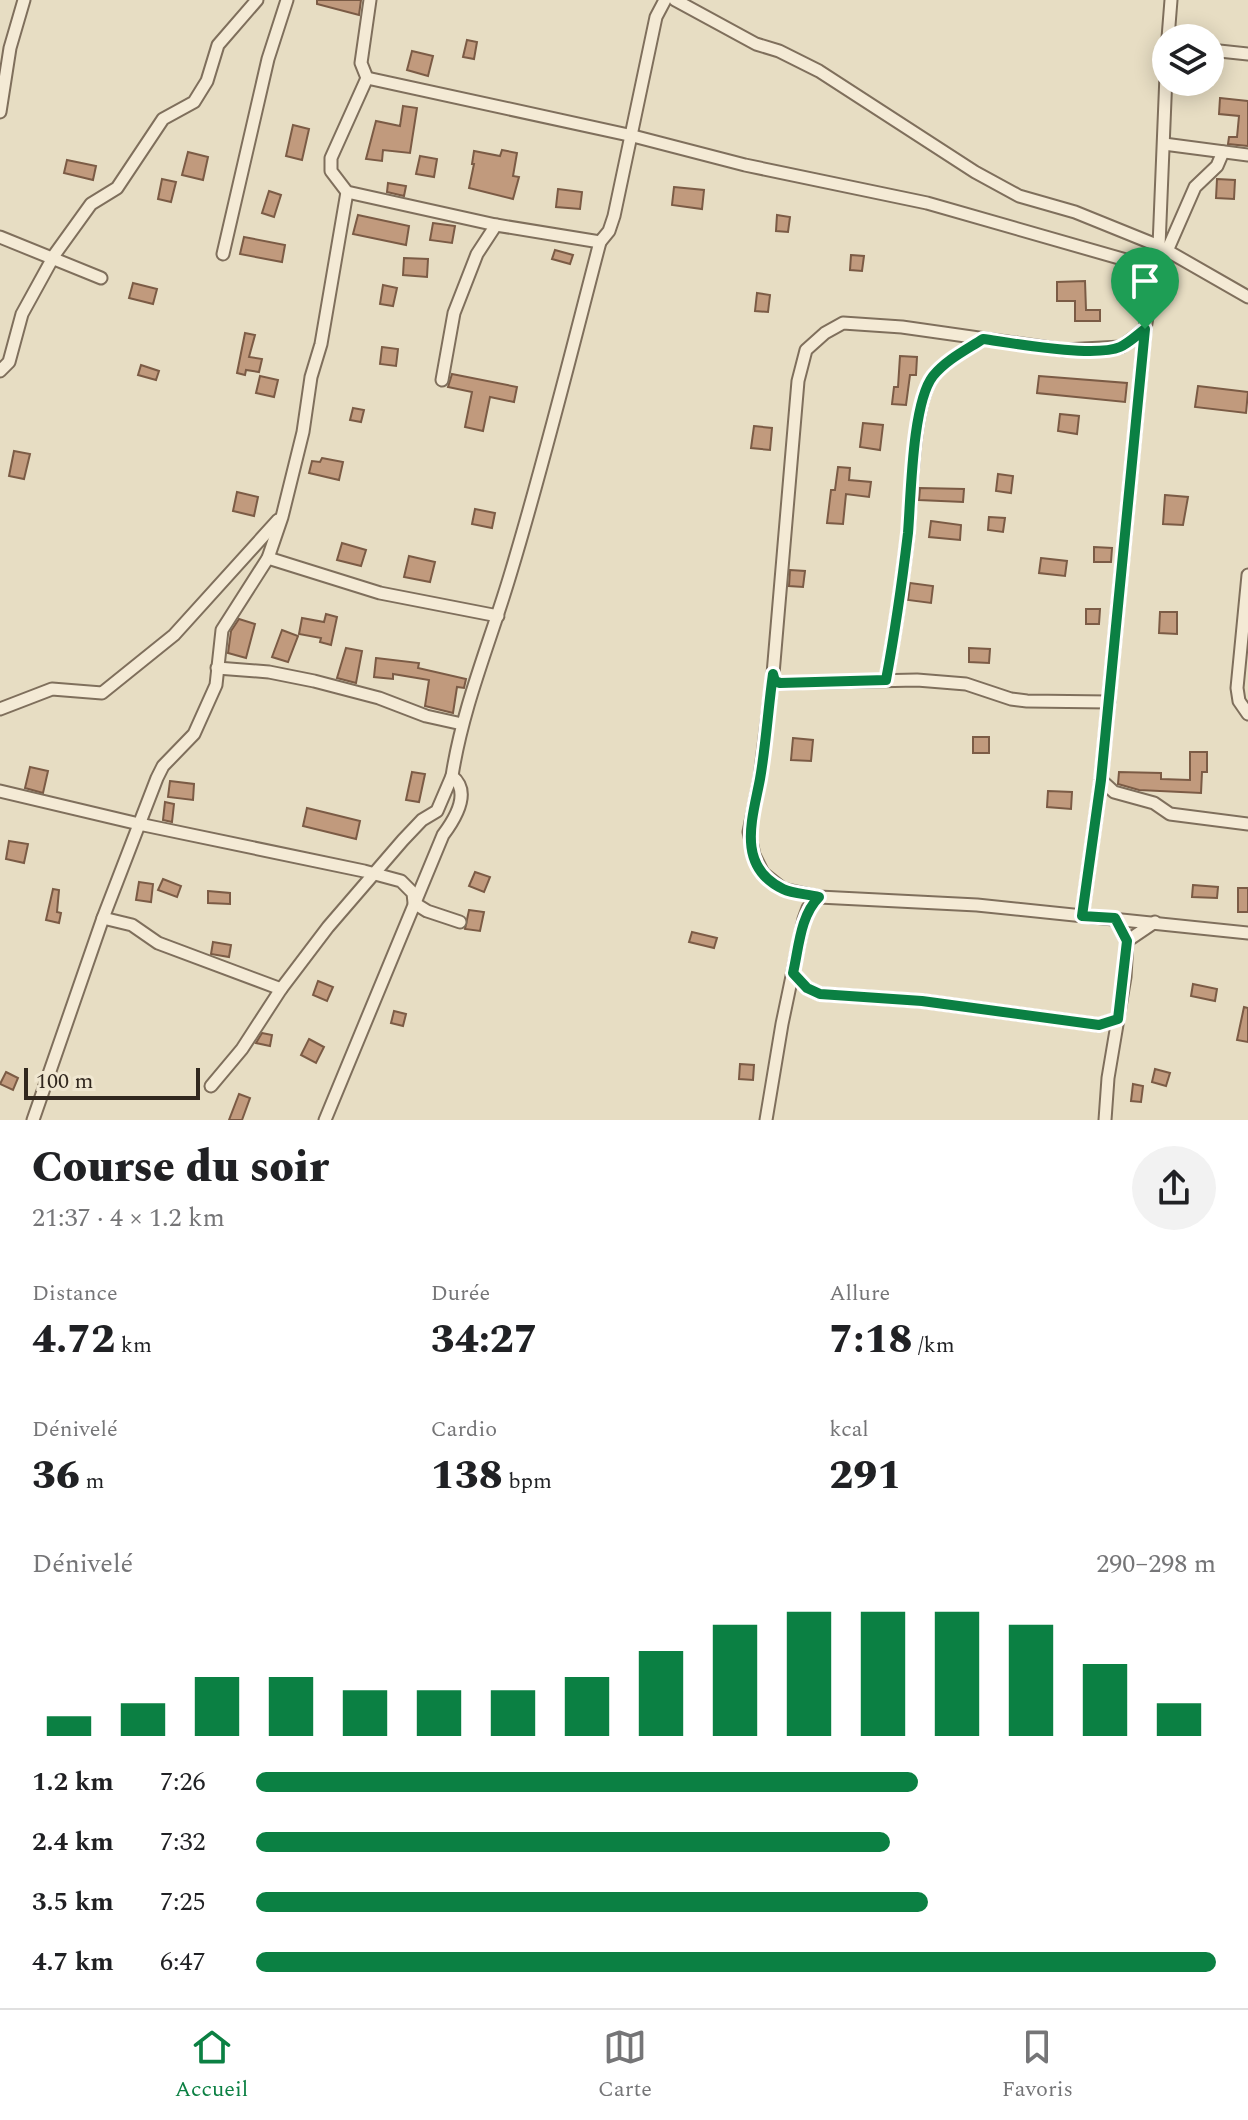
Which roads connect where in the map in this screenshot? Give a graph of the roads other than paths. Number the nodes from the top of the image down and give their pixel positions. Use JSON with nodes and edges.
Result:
{"nodes":[{"id":1,"x":24,"y":0,"type":"edge"},
{"id":2,"x":257,"y":0,"type":"edge"},
{"id":3,"x":287,"y":0,"type":"edge"},
{"id":4,"x":370,"y":0,"type":"edge"},
{"id":5,"x":665,"y":0,"type":"edge"},
{"id":6,"x":675,"y":0,"type":"edge"},
{"id":7,"x":1171,"y":0,"type":"edge"},
{"id":8,"x":1169,"y":24,"type":"edge"},
{"id":9,"x":1224,"y":51,"type":"edge"},
{"id":10,"x":1248,"y":54,"type":"edge"},
{"id":11,"x":367,"y":78,"type":"junction"},
{"id":12,"x":1165,"y":96,"type":"edge"},
{"id":13,"x":0,"y":112,"type":"edge"},
{"id":14,"x":633,"y":136,"type":"junction"},
{"id":15,"x":1164,"y":144,"type":"junction"},
{"id":16,"x":1223,"y":152,"type":"junction"},
{"id":17,"x":1248,"y":155,"type":"edge"},
{"id":18,"x":347,"y":192,"type":"junction"},
{"id":19,"x":496,"y":225,"type":"junction"},
{"id":20,"x":0,"y":237,"type":"edge"},
{"id":21,"x":600,"y":242,"type":"junction"},
{"id":22,"x":1163,"y":248,"type":"junction"},
{"id":23,"x":223,"y":254,"type":"dead end"},
{"id":24,"x":52,"y":259,"type":"junction"},
{"id":25,"x":1154,"y":268,"type":"junction"},
{"id":26,"x":101,"y":278,"type":"dead end"},
{"id":27,"x":1248,"y":297,"type":"edge"},
{"id":28,"x":1145,"y":329,"type":"junction"},
{"id":29,"x":983,"y":339,"type":"junction"},
{"id":30,"x":0,"y":371,"type":"edge"},
{"id":31,"x":442,"y":380,"type":"dead end"},
{"id":32,"x":282,"y":517,"type":"junction"},
{"id":33,"x":268,"y":558,"type":"junction"},
{"id":34,"x":1248,"y":575,"type":"edge"},
{"id":35,"x":1247,"y":593,"type":"edge"},
{"id":36,"x":498,"y":616,"type":"junction"},
{"id":37,"x":217,"y":668,"type":"junction"},
{"id":38,"x":773,"y":674,"type":"junction"},
{"id":39,"x":886,"y":680,"type":"junction"},
{"id":40,"x":1109,"y":702,"type":"junction"},
{"id":41,"x":0,"y":709,"type":"edge"},
{"id":42,"x":1248,"y":714,"type":"edge"},
{"id":43,"x":462,"y":724,"type":"junction"},
{"id":44,"x":452,"y":776,"type":"junction"},
{"id":45,"x":1101,"y":780,"type":"junction"},
{"id":46,"x":0,"y":791,"type":"edge"},
{"id":47,"x":139,"y":824,"type":"junction"},
{"id":48,"x":1248,"y":824,"type":"edge"},
{"id":49,"x":376,"y":874,"type":"junction"},
{"id":50,"x":819,"y":897,"type":"junction"},
{"id":51,"x":414,"y":903,"type":"junction"},
{"id":52,"x":1082,"y":916,"type":"junction"},
{"id":53,"x":103,"y":918,"type":"junction"},
{"id":54,"x":1115,"y":918,"type":"junction"},
{"id":55,"x":460,"y":922,"type":"dead end"},
{"id":56,"x":1155,"y":922,"type":"junction"},
{"id":57,"x":1248,"y":933,"type":"edge"},
{"id":58,"x":1127,"y":941,"type":"junction"},
{"id":59,"x":793,"y":973,"type":"junction"},
{"id":60,"x":281,"y":989,"type":"junction"},
{"id":61,"x":1118,"y":1019,"type":"junction"},
{"id":62,"x":211,"y":1086,"type":"dead end"},
{"id":63,"x":33,"y":1120,"type":"edge"},
{"id":64,"x":325,"y":1120,"type":"edge"},
{"id":65,"x":766,"y":1120,"type":"edge"},
{"id":66,"x":1105,"y":1120,"type":"edge"}],
"edges":[{"from":1,"to":13,"type":"street"},
{"from":2,"to":24,"type":"street"},
{"from":3,"to":23,"type":"street"},
{"from":4,"to":11,"type":"street"},
{"from":5,"to":14,"type":"street"},
{"from":6,"to":22,"type":"street"},
{"from":7,"to":8,"type":"street"},
{"from":9,"to":10,"type":"street"},
{"from":11,"to":14,"type":"street"},
{"from":11,"to":18,"type":"street"},
{"from":12,"to":15,"type":"street"},
{"from":14,"to":21,"type":"street"},
{"from":14,"to":25,"type":"street"},
{"from":15,"to":16,"type":"street"},
{"from":15,"to":22,"type":"street"},
{"from":16,"to":17,"type":"street"},
{"from":16,"to":22,"type":"street"},
{"from":18,"to":19,"type":"street"},
{"from":18,"to":32,"type":"street"},
{"from":19,"to":21,"type":"street"},
{"from":19,"to":31,"type":"street"},
{"from":20,"to":24,"type":"street"},
{"from":21,"to":36,"type":"street"},
{"from":22,"to":25,"type":"street"},
{"from":22,"to":27,"type":"street"},
{"from":24,"to":26,"type":"street"},
{"from":24,"to":30,"type":"street"},
{"from":25,"to":28,"type":"street"},
{"from":28,"to":29,"type":"street"},
{"from":28,"to":40,"type":"street"},
{"from":29,"to":38,"type":"street"},
{"from":29,"to":39,"type":"street"},
{"from":32,"to":33,"type":"street"},
{"from":32,"to":41,"type":"street"},
{"from":33,"to":36,"type":"street"},
{"from":33,"to":37,"type":"street"},
{"from":34,"to":35,"type":"street"},
{"from":35,"to":42,"type":"street"},
{"from":36,"to":43,"type":"street"},
{"from":37,"to":43,"type":"street"},
{"from":37,"to":47,"type":"street"},
{"from":38,"to":39,"type":"street"},
{"from":38,"to":50,"type":"street"},
{"from":39,"to":40,"type":"street"},
{"from":40,"to":45,"type":"street"},
{"from":43,"to":44,"type":"street"},
{"from":44,"to":49,"type":"street"},
{"from":44,"to":51,"type":"street"},
{"from":45,"to":48,"type":"street"},
{"from":45,"to":52,"type":"street"},
{"from":46,"to":47,"type":"street"},
{"from":47,"to":49,"type":"street"},
{"from":47,"to":53,"type":"street"},
{"from":49,"to":51,"type":"street"},
{"from":49,"to":60,"type":"street"},
{"from":50,"to":52,"type":"street"},
{"from":50,"to":59,"type":"street"},
{"from":51,"to":55,"type":"street"},
{"from":51,"to":64,"type":"street"},
{"from":52,"to":54,"type":"street"},
{"from":53,"to":60,"type":"street"},
{"from":53,"to":63,"type":"street"},
{"from":54,"to":56,"type":"street"},
{"from":54,"to":58,"type":"street"},
{"from":56,"to":57,"type":"street"},
{"from":56,"to":58,"type":"street"},
{"from":58,"to":61,"type":"street"},
{"from":59,"to":61,"type":"street"},
{"from":59,"to":65,"type":"street"},
{"from":60,"to":62,"type":"street"},
{"from":61,"to":66,"type":"street"}]}
